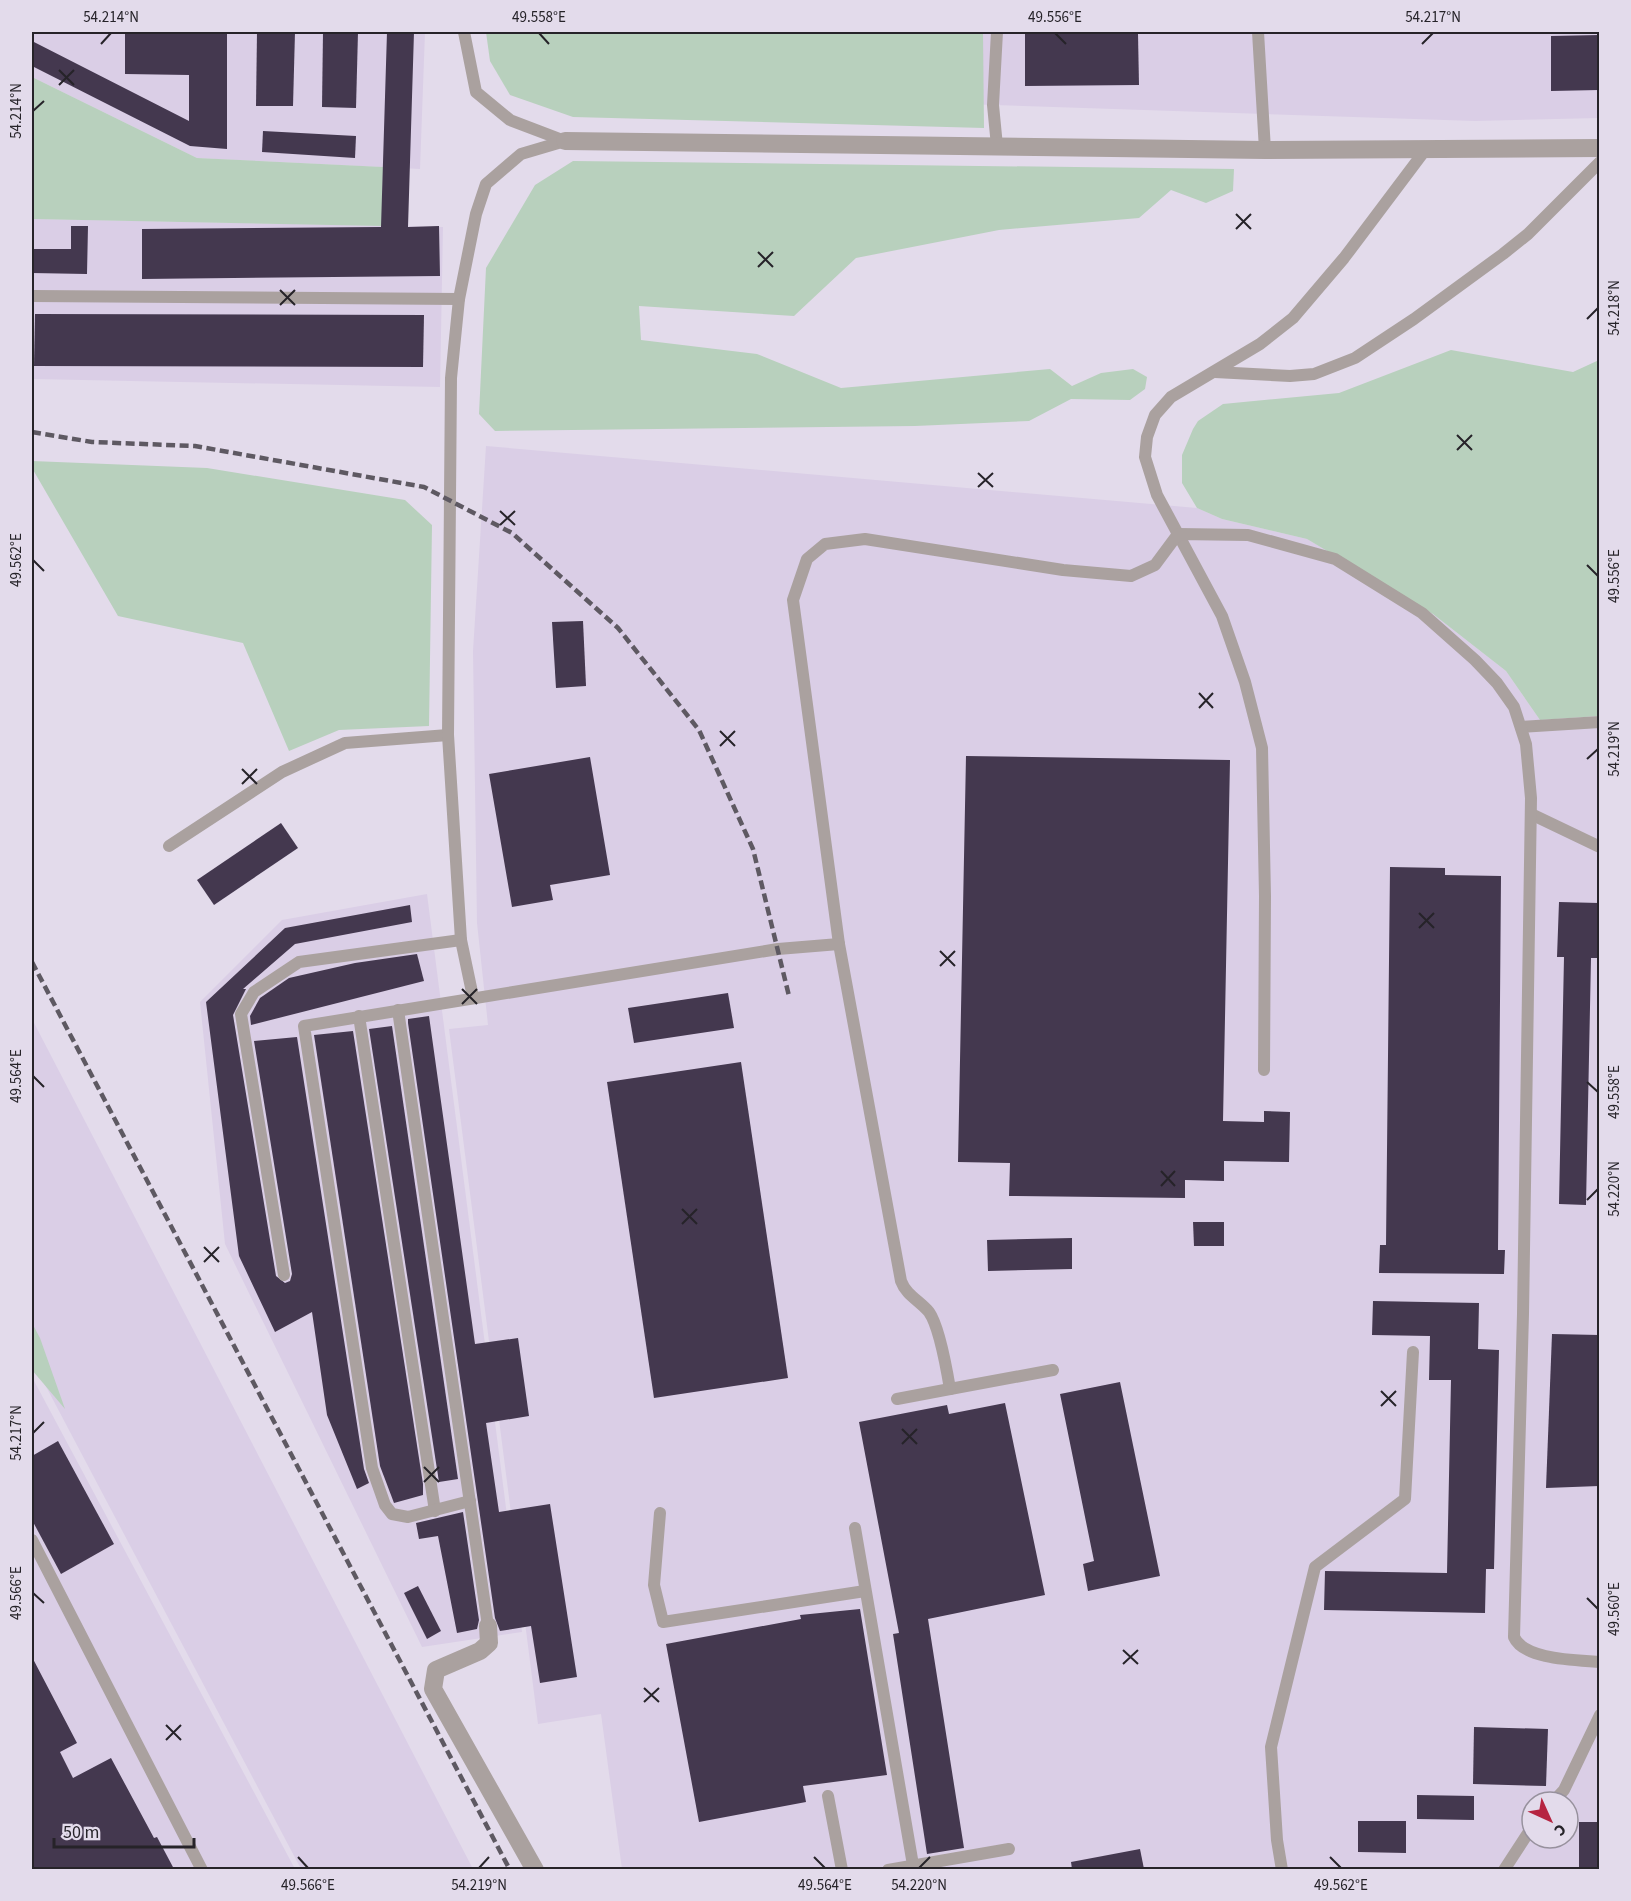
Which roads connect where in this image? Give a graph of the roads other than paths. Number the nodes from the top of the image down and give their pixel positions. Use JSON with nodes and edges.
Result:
{"nodes":[{"id":1,"x":464,"y":32,"type":"edge"},
{"id":2,"x":997,"y":32,"type":"edge"},
{"id":3,"x":1258,"y":32,"type":"edge"},
{"id":4,"x":565,"y":141,"type":"junction"},
{"id":5,"x":998,"y":146,"type":"junction"},
{"id":6,"x":1599,"y":148,"type":"edge"},
{"id":7,"x":1426,"y":149,"type":"junction"},
{"id":8,"x":1265,"y":150,"type":"junction"},
{"id":9,"x":1599,"y":162,"type":"edge"},
{"id":10,"x":32,"y":296,"type":"edge"},
{"id":11,"x":459,"y":298,"type":"junction"},
{"id":12,"x":1214,"y":372,"type":"junction"},
{"id":13,"x":1178,"y":534,"type":"junction"},
{"id":14,"x":1599,"y":722,"type":"edge"},
{"id":15,"x":1521,"y":727,"type":"junction"},
{"id":16,"x":448,"y":735,"type":"junction"},
{"id":17,"x":1531,"y":814,"type":"junction"},
{"id":18,"x":169,"y":846,"type":"dead end"},
{"id":19,"x":1599,"y":847,"type":"edge"},
{"id":20,"x":461,"y":940,"type":"junction"},
{"id":21,"x":839,"y":944,"type":"junction"},
{"id":22,"x":473,"y":997,"type":"junction"},
{"id":23,"x":399,"y":1010,"type":"junction"},
{"id":24,"x":359,"y":1016,"type":"junction"},
{"id":25,"x":1264,"y":1070,"type":"dead end"},
{"id":26,"x":284,"y":1275,"type":"dead end"},
{"id":27,"x":1413,"y":1352,"type":"dead end"},
{"id":28,"x":1053,"y":1370,"type":"dead end"},
{"id":29,"x":950,"y":1389,"type":"junction"},
{"id":30,"x":897,"y":1399,"type":"dead end"},
{"id":31,"x":470,"y":1501,"type":"junction"},
{"id":32,"x":435,"y":1510,"type":"junction"},
{"id":33,"x":660,"y":1513,"type":"dead end"},
{"id":34,"x":855,"y":1528,"type":"dead end"},
{"id":35,"x":32,"y":1540,"type":"edge"},
{"id":36,"x":865,"y":1591,"type":"junction"},
{"id":37,"x":488,"y":1626,"type":"joint"},
{"id":38,"x":1599,"y":1662,"type":"edge"},
{"id":39,"x":1599,"y":1715,"type":"edge"},
{"id":40,"x":1564,"y":1790,"type":"edge"},
{"id":41,"x":828,"y":1796,"type":"dead end"},
{"id":42,"x":1520,"y":1845,"type":"edge"},
{"id":43,"x":1009,"y":1849,"type":"dead end"},
{"id":44,"x":913,"y":1865,"type":"junction"},
{"id":45,"x":202,"y":1869,"type":"edge"},
{"id":46,"x":535,"y":1869,"type":"edge"},
{"id":47,"x":842,"y":1869,"type":"edge"},
{"id":48,"x":888,"y":1869,"type":"edge"},
{"id":49,"x":1282,"y":1869,"type":"edge"},
{"id":50,"x":1504,"y":1869,"type":"edge"}],
"edges":[{"from":1,"to":4,"type":"lane"},
{"from":2,"to":5,"type":"lane"},
{"from":3,"to":8,"type":"lane"},
{"from":4,"to":5,"type":"street"},
{"from":4,"to":11,"type":"lane"},
{"from":5,"to":8,"type":"street"},
{"from":6,"to":7,"type":"street"},
{"from":7,"to":8,"type":"street"},
{"from":7,"to":12,"type":"lane"},
{"from":9,"to":12,"type":"lane"},
{"from":10,"to":11,"type":"lane"},
{"from":11,"to":16,"type":"lane"},
{"from":12,"to":13,"type":"lane"},
{"from":13,"to":15,"type":"lane"},
{"from":13,"to":21,"type":"lane"},
{"from":13,"to":25,"type":"lane"},
{"from":14,"to":15,"type":"lane"},
{"from":15,"to":17,"type":"lane"},
{"from":16,"to":18,"type":"lane"},
{"from":16,"to":20,"type":"lane"},
{"from":17,"to":19,"type":"lane"},
{"from":17,"to":38,"type":"lane"},
{"from":20,"to":22,"type":"lane"},
{"from":20,"to":26,"type":"lane"},
{"from":21,"to":22,"type":"lane"},
{"from":21,"to":29,"type":"lane"},
{"from":22,"to":23,"type":"lane"},
{"from":23,"to":24,"type":"lane"},
{"from":23,"to":31,"type":"lane"},
{"from":24,"to":32,"type":"lane"},
{"from":24,"to":32,"type":"lane"},
{"from":27,"to":49,"type":"lane"},
{"from":28,"to":29,"type":"lane"},
{"from":29,"to":30,"type":"lane"},
{"from":31,"to":32,"type":"lane"},
{"from":31,"to":37,"type":"lane"},
{"from":33,"to":36,"type":"lane"},
{"from":34,"to":36,"type":"lane"},
{"from":35,"to":45,"type":"lane"},
{"from":36,"to":44,"type":"lane"},
{"from":37,"to":46,"type":"street"},
{"from":39,"to":40,"type":"lane"},
{"from":41,"to":47,"type":"lane"},
{"from":42,"to":50,"type":"lane"},
{"from":43,"to":44,"type":"lane"},
{"from":44,"to":48,"type":"lane"}]}
